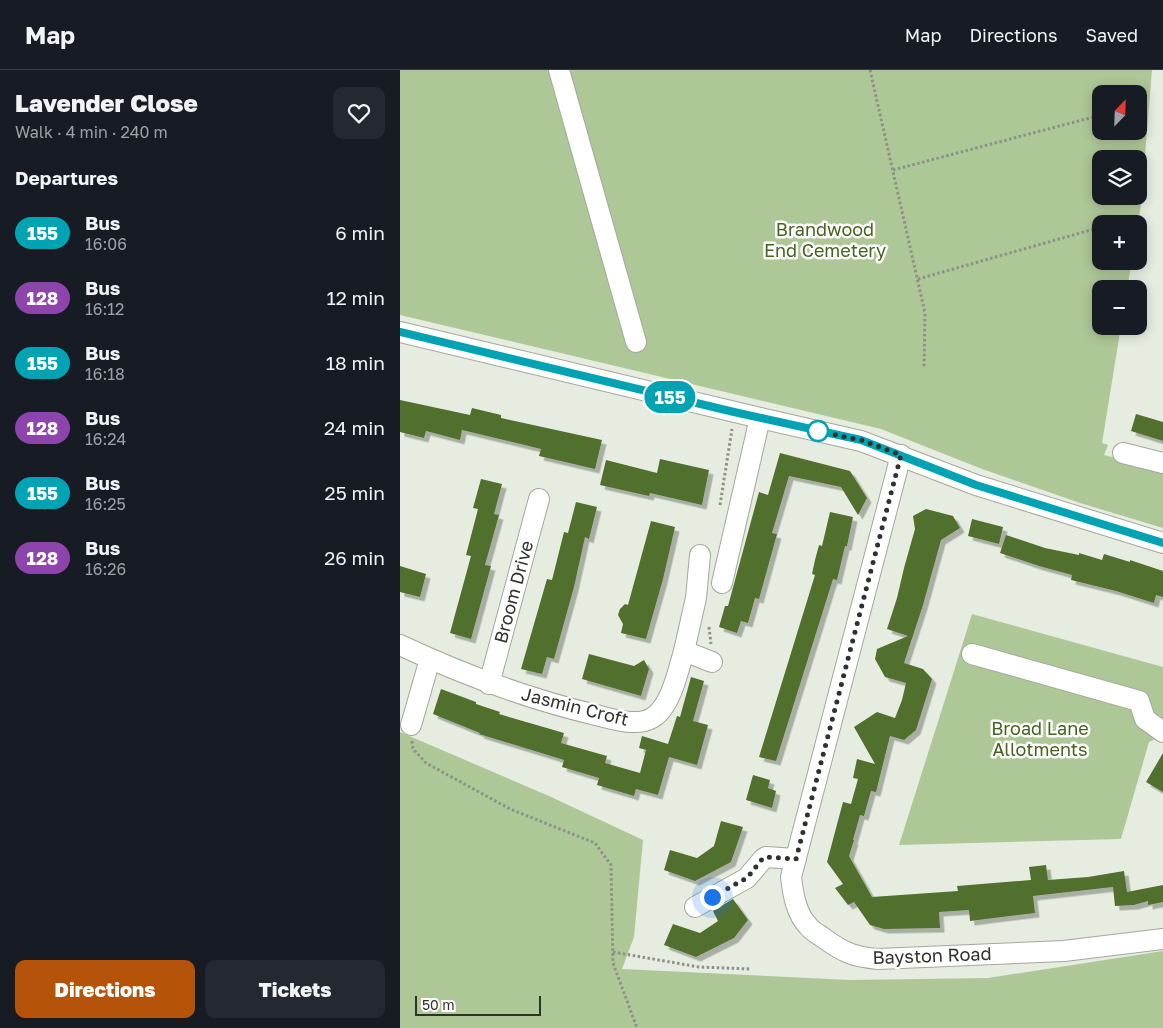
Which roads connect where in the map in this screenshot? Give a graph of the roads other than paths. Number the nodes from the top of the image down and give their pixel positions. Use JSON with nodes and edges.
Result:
{"nodes":[{"id":1,"x":558,"y":70,"type":"edge"},
{"id":2,"x":400,"y":332,"type":"edge"},
{"id":3,"x":636,"y":342,"type":"dead end"},
{"id":4,"x":760,"y":418,"type":"junction"},
{"id":5,"x":1123,"y":453,"type":"dead end"},
{"id":6,"x":901,"y":455,"type":"junction"},
{"id":7,"x":1163,"y":464,"type":"edge"},
{"id":8,"x":538,"y":499,"type":"dead end"},
{"id":9,"x":1163,"y":543,"type":"edge"},
{"id":10,"x":700,"y":556,"type":"dead end"},
{"id":11,"x":722,"y":583,"type":"dead end"},
{"id":12,"x":400,"y":645,"type":"edge"},
{"id":13,"x":684,"y":651,"type":"junction"},
{"id":14,"x":972,"y":654,"type":"dead end"},
{"id":15,"x":430,"y":659,"type":"junction"},
{"id":16,"x":712,"y":662,"type":"dead end"},
{"id":17,"x":489,"y":684,"type":"junction"},
{"id":18,"x":410,"y":726,"type":"road end"},
{"id":19,"x":1163,"y":732,"type":"edge"},
{"id":20,"x":796,"y":859,"type":"junction"},
{"id":21,"x":695,"y":907,"type":"dead end"},
{"id":22,"x":1163,"y":939,"type":"edge"}],
"edges":[{"from":1,"to":3,"type":"street"},
{"from":2,"to":4,"type":"street"},
{"from":4,"to":6,"type":"street"},
{"from":4,"to":11,"type":"street"},
{"from":5,"to":7,"type":"street"},
{"from":6,"to":9,"type":"street"},
{"from":6,"to":20,"type":"street","name":"Bayston Road"},
{"from":8,"to":17,"type":"street","name":"Broom Drive"},
{"from":10,"to":13,"type":"street","name":"Jasmin Croft"},
{"from":12,"to":15,"type":"street","name":"Jasmin Croft"},
{"from":13,"to":16,"type":"street"},
{"from":13,"to":17,"type":"street","name":"Jasmin Croft"},
{"from":14,"to":19,"type":"street"},
{"from":15,"to":17,"type":"street","name":"Jasmin Croft"},
{"from":15,"to":18,"type":"street"},
{"from":20,"to":21,"type":"street"},
{"from":20,"to":22,"type":"street","name":"Bayston Road"}]}
